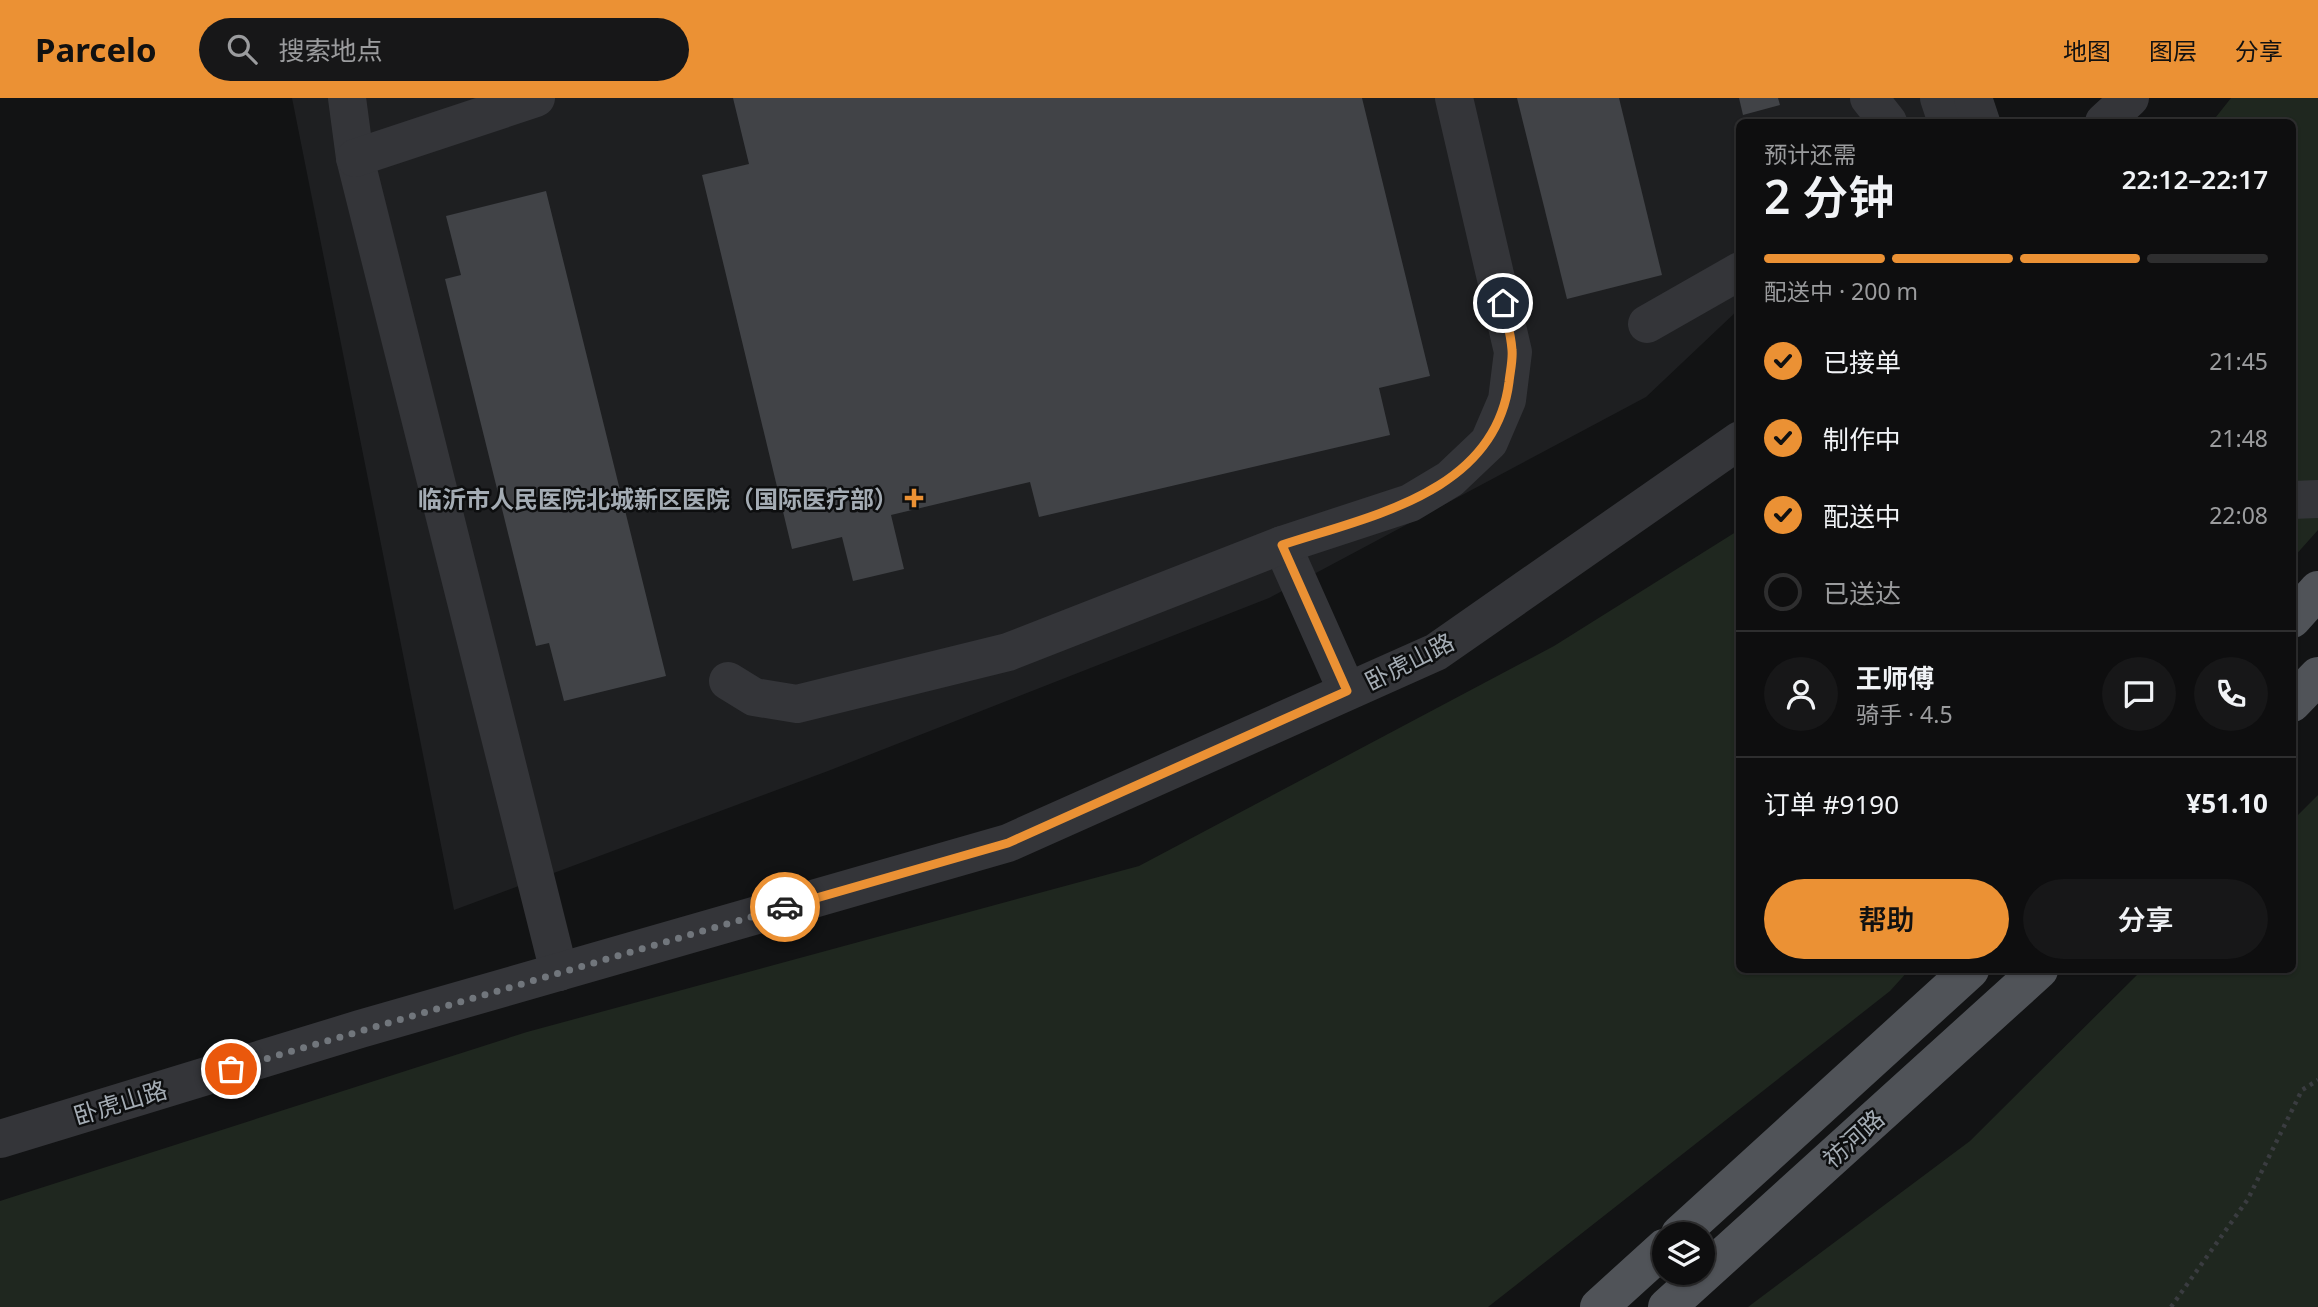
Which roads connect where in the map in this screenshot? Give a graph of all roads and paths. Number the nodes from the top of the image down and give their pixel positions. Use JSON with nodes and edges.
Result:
{"nodes":[{"id":1,"x":347,"y":98,"type":"edge"},
{"id":2,"x":536,"y":98,"type":"edge"},
{"id":3,"x":1454,"y":98,"type":"edge"},
{"id":4,"x":1869,"y":98,"type":"edge"},
{"id":5,"x":1940,"y":98,"type":"edge"},
{"id":6,"x":1973,"y":98,"type":"edge"},
{"id":7,"x":2130,"y":98,"type":"edge"},
{"id":8,"x":1886,"y":119,"type":"edge"},
{"id":9,"x":1946,"y":119,"type":"edge"},
{"id":10,"x":1981,"y":119,"type":"edge"},
{"id":11,"x":2107,"y":119,"type":"edge"},
{"id":12,"x":355,"y":158,"type":"junction"},
{"id":13,"x":1736,"y":273,"type":"edge"},
{"id":14,"x":1647,"y":324,"type":"dead end"},
{"id":15,"x":1736,"y":443,"type":"edge"},
{"id":16,"x":2296,"y":499,"type":"edge"},
{"id":17,"x":2318,"y":499,"type":"edge"},
{"id":18,"x":1282,"y":545,"type":"junction"},
{"id":19,"x":2318,"y":590,"type":"edge"},
{"id":20,"x":2296,"y":615,"type":"edge"},
{"id":21,"x":2318,"y":676,"type":"edge"},
{"id":22,"x":728,"y":681,"type":"dead end"},
{"id":23,"x":1347,"y":691,"type":"junction"},
{"id":24,"x":2296,"y":699,"type":"edge"},
{"id":25,"x":559,"y":972,"type":"junction"},
{"id":26,"x":1967,"y":973,"type":"edge"},
{"id":27,"x":2036,"y":973,"type":"edge"},
{"id":28,"x":2318,"y":1080,"type":"edge"},
{"id":29,"x":0,"y":1139,"type":"edge"},
{"id":30,"x":1693,"y":1222,"type":"edge"},
{"id":31,"x":1652,"y":1259,"type":"edge"},
{"id":32,"x":1599,"y":1307,"type":"edge"},
{"id":33,"x":1667,"y":1307,"type":"edge"},
{"id":34,"x":2171,"y":1307,"type":"edge"}],
"edges":[{"from":1,"to":12,"type":"street"},
{"from":2,"to":12,"type":"street"},
{"from":3,"to":18,"type":"street"},
{"from":4,"to":8,"type":"street"},
{"from":5,"to":9,"type":"street"},
{"from":6,"to":10,"type":"street"},
{"from":7,"to":11,"type":"street"},
{"from":12,"to":25,"type":"street"},
{"from":13,"to":14,"type":"street"},
{"from":15,"to":23,"type":"street","name":"卧虎山路"},
{"from":16,"to":17,"type":"street"},
{"from":18,"to":22,"type":"street"},
{"from":18,"to":23,"type":"street"},
{"from":19,"to":20,"type":"main road"},
{"from":21,"to":24,"type":"main road"},
{"from":23,"to":25,"type":"street","name":"卧虎山路"},
{"from":25,"to":29,"type":"street","name":"卧虎山路"},
{"from":26,"to":30,"type":"main road","name":"祊河路"},
{"from":27,"to":33,"type":"main road","name":"祊河路"},
{"from":28,"to":34,"type":"path"},
{"from":31,"to":32,"type":"main road"}]}
